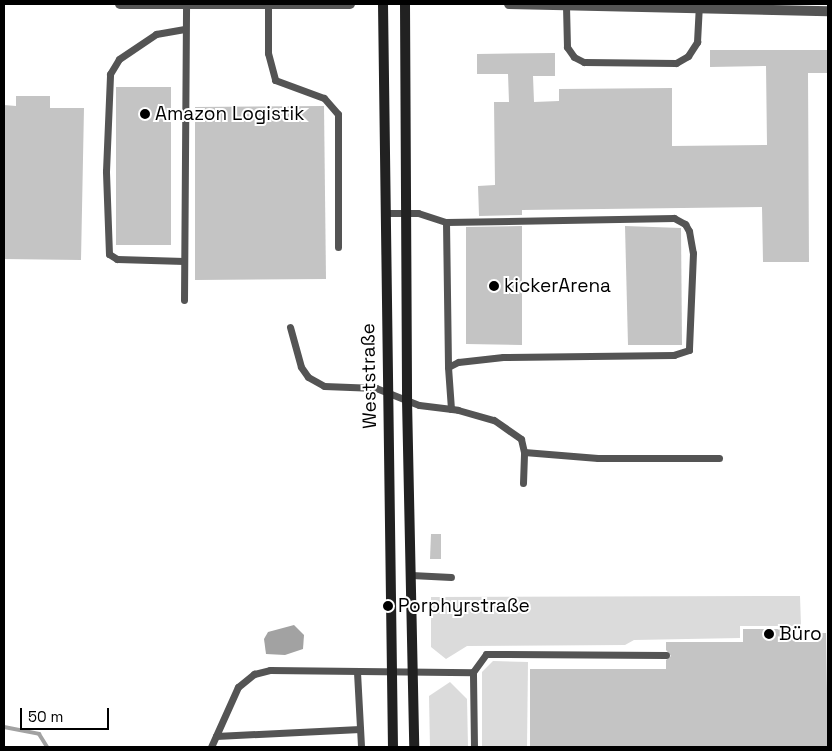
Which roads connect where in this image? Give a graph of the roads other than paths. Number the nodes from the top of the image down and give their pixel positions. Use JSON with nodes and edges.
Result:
{"nodes":[{"id":1,"x":120,"y":4,"type":"edge"},
{"id":2,"x":350,"y":4,"type":"edge"},
{"id":3,"x":383,"y":4,"type":"edge"},
{"id":4,"x":405,"y":4,"type":"edge"},
{"id":5,"x":509,"y":4,"type":"edge"},
{"id":6,"x":186,"y":5,"type":"junction"},
{"id":7,"x":268,"y":5,"type":"junction"},
{"id":8,"x":593,"y":5,"type":"edge"},
{"id":9,"x":566,"y":6,"type":"junction"},
{"id":10,"x":699,"y":9,"type":"junction"},
{"id":11,"x":828,"y":11,"type":"edge"},
{"id":12,"x":185,"y":28,"type":"junction"},
{"id":13,"x":385,"y":213,"type":"junction"},
{"id":14,"x":408,"y":213,"type":"junction"},
{"id":15,"x":446,"y":222,"type":"junction"},
{"id":16,"x":338,"y":246,"type":"dead end"},
{"id":17,"x":184,"y":261,"type":"junction"},
{"id":18,"x":184,"y":300,"type":"dead end"},
{"id":19,"x":290,"y":327,"type":"dead end"},
{"id":20,"x":448,"y":367,"type":"junction"},
{"id":21,"x":387,"y":392,"type":"junction"},
{"id":22,"x":407,"y":400,"type":"junction"},
{"id":23,"x":451,"y":409,"type":"junction"},
{"id":24,"x":524,"y":452,"type":"junction"},
{"id":25,"x":719,"y":458,"type":"dead end"},
{"id":26,"x":522,"y":483,"type":"dead end"},
{"id":27,"x":411,"y":575,"type":"junction"},
{"id":28,"x":452,"y":577,"type":"dead end"},
{"id":29,"x":666,"y":655,"type":"dead end"},
{"id":30,"x":357,"y":672,"type":"junction"},
{"id":31,"x":390,"y":672,"type":"junction"},
{"id":32,"x":413,"y":672,"type":"junction"},
{"id":33,"x":473,"y":672,"type":"junction"},
{"id":34,"x":360,"y":729,"type":"junction"},
{"id":35,"x":216,"y":736,"type":"junction"},
{"id":36,"x":211,"y":747,"type":"edge"},
{"id":37,"x":360,"y":747,"type":"edge"},
{"id":38,"x":392,"y":747,"type":"edge"},
{"id":39,"x":414,"y":747,"type":"edge"},
{"id":40,"x":474,"y":747,"type":"edge"}],
"edges":[{"from":1,"to":6,"type":"street"},
{"from":2,"to":7,"type":"street"},
{"from":3,"to":13,"type":"main road","name":"Weststraße"},
{"from":4,"to":14,"type":"main road"},
{"from":5,"to":9,"type":"street"},
{"from":6,"to":7,"type":"street"},
{"from":6,"to":12,"type":"lane"},
{"from":7,"to":16,"type":"lane"},
{"from":8,"to":9,"type":"street"},
{"from":8,"to":10,"type":"street"},
{"from":9,"to":10,"type":"lane"},
{"from":10,"to":11,"type":"street"},
{"from":12,"to":17,"type":"lane"},
{"from":12,"to":17,"type":"lane"},
{"from":13,"to":14,"type":"lane"},
{"from":13,"to":21,"type":"main road","name":"Weststraße"},
{"from":14,"to":15,"type":"lane"},
{"from":14,"to":22,"type":"main road"},
{"from":15,"to":20,"type":"lane"},
{"from":15,"to":20,"type":"lane"},
{"from":17,"to":18,"type":"lane"},
{"from":19,"to":21,"type":"lane"},
{"from":20,"to":23,"type":"lane"},
{"from":21,"to":22,"type":"lane"},
{"from":21,"to":31,"type":"main road","name":"Weststraße"},
{"from":22,"to":23,"type":"lane"},
{"from":22,"to":27,"type":"main road"},
{"from":23,"to":24,"type":"lane"},
{"from":24,"to":25,"type":"lane"},
{"from":24,"to":26,"type":"lane"},
{"from":27,"to":28,"type":"lane"},
{"from":27,"to":32,"type":"main road"},
{"from":29,"to":33,"type":"lane"},
{"from":30,"to":31,"type":"lane"},
{"from":30,"to":34,"type":"lane"},
{"from":30,"to":35,"type":"lane"},
{"from":31,"to":32,"type":"lane"},
{"from":31,"to":38,"type":"main road","name":"Weststraße"},
{"from":32,"to":33,"type":"lane"},
{"from":32,"to":39,"type":"main road"},
{"from":33,"to":40,"type":"lane"},
{"from":34,"to":35,"type":"lane"},
{"from":34,"to":37,"type":"lane"},
{"from":35,"to":36,"type":"lane"}]}
